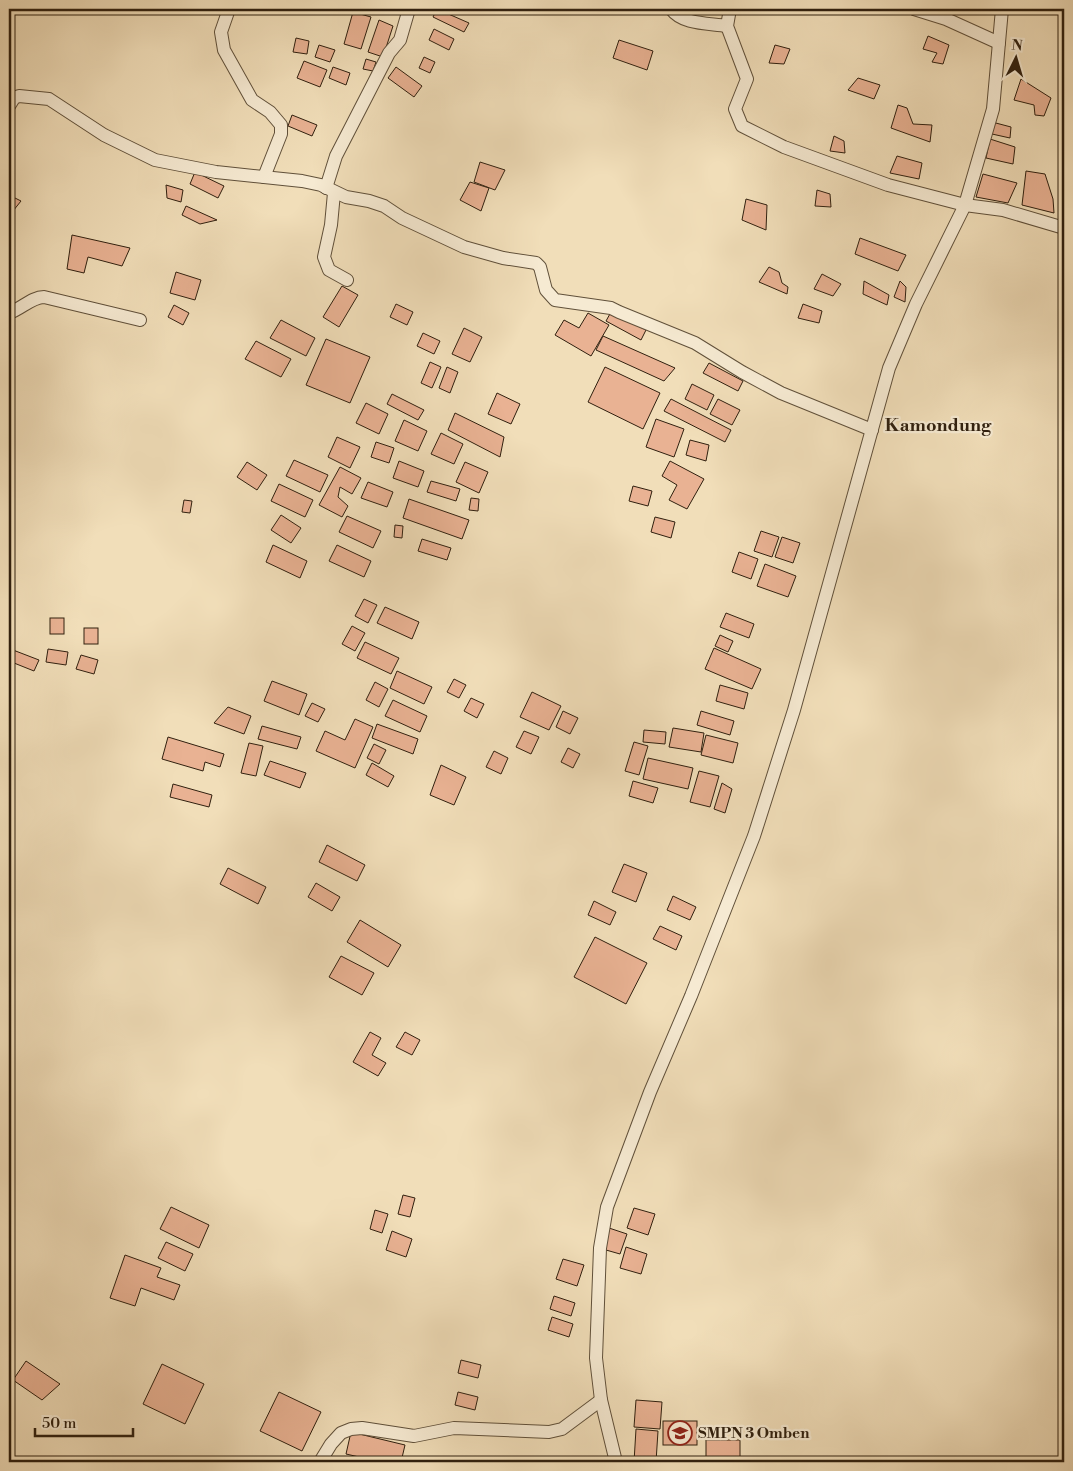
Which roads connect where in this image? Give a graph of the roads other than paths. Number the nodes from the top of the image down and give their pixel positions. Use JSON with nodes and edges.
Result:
{"nodes":[{"id":1,"x":229,"y":9,"type":"edge"},
{"id":2,"x":409,"y":9,"type":"edge"},
{"id":3,"x":671,"y":9,"type":"edge"},
{"id":4,"x":730,"y":9,"type":"edge"},
{"id":5,"x":914,"y":9,"type":"edge"},
{"id":6,"x":1002,"y":9,"type":"edge"},
{"id":7,"x":727,"y":26,"type":"junction"},
{"id":8,"x":1000,"y":43,"type":"junction"},
{"id":9,"x":9,"y":106,"type":"edge"},
{"id":10,"x":264,"y":178,"type":"junction"},
{"id":11,"x":330,"y":190,"type":"junction"},
{"id":12,"x":965,"y":205,"type":"junction"},
{"id":13,"x":1064,"y":228,"type":"edge"},
{"id":14,"x":346,"y":280,"type":"dead end"},
{"id":15,"x":9,"y":313,"type":"edge"},
{"id":16,"x":140,"y":320,"type":"dead end"},
{"id":17,"x":872,"y":430,"type":"junction"},
{"id":18,"x":602,"y":1400,"type":"junction"},
{"id":19,"x":320,"y":1462,"type":"edge"},
{"id":20,"x":616,"y":1462,"type":"edge"}],
"edges":[{"from":1,"to":10,"type":"street"},
{"from":2,"to":11,"type":"street"},
{"from":3,"to":7,"type":"street"},
{"from":4,"to":7,"type":"street"},
{"from":5,"to":8,"type":"street"},
{"from":6,"to":8,"type":"street"},
{"from":7,"to":12,"type":"street"},
{"from":8,"to":12,"type":"street"},
{"from":9,"to":10,"type":"street"},
{"from":10,"to":11,"type":"street"},
{"from":11,"to":14,"type":"street"},
{"from":11,"to":17,"type":"street"},
{"from":12,"to":13,"type":"street"},
{"from":12,"to":17,"type":"street"},
{"from":15,"to":16,"type":"street"},
{"from":17,"to":18,"type":"street"},
{"from":18,"to":19,"type":"street"},
{"from":18,"to":20,"type":"street"}]}
